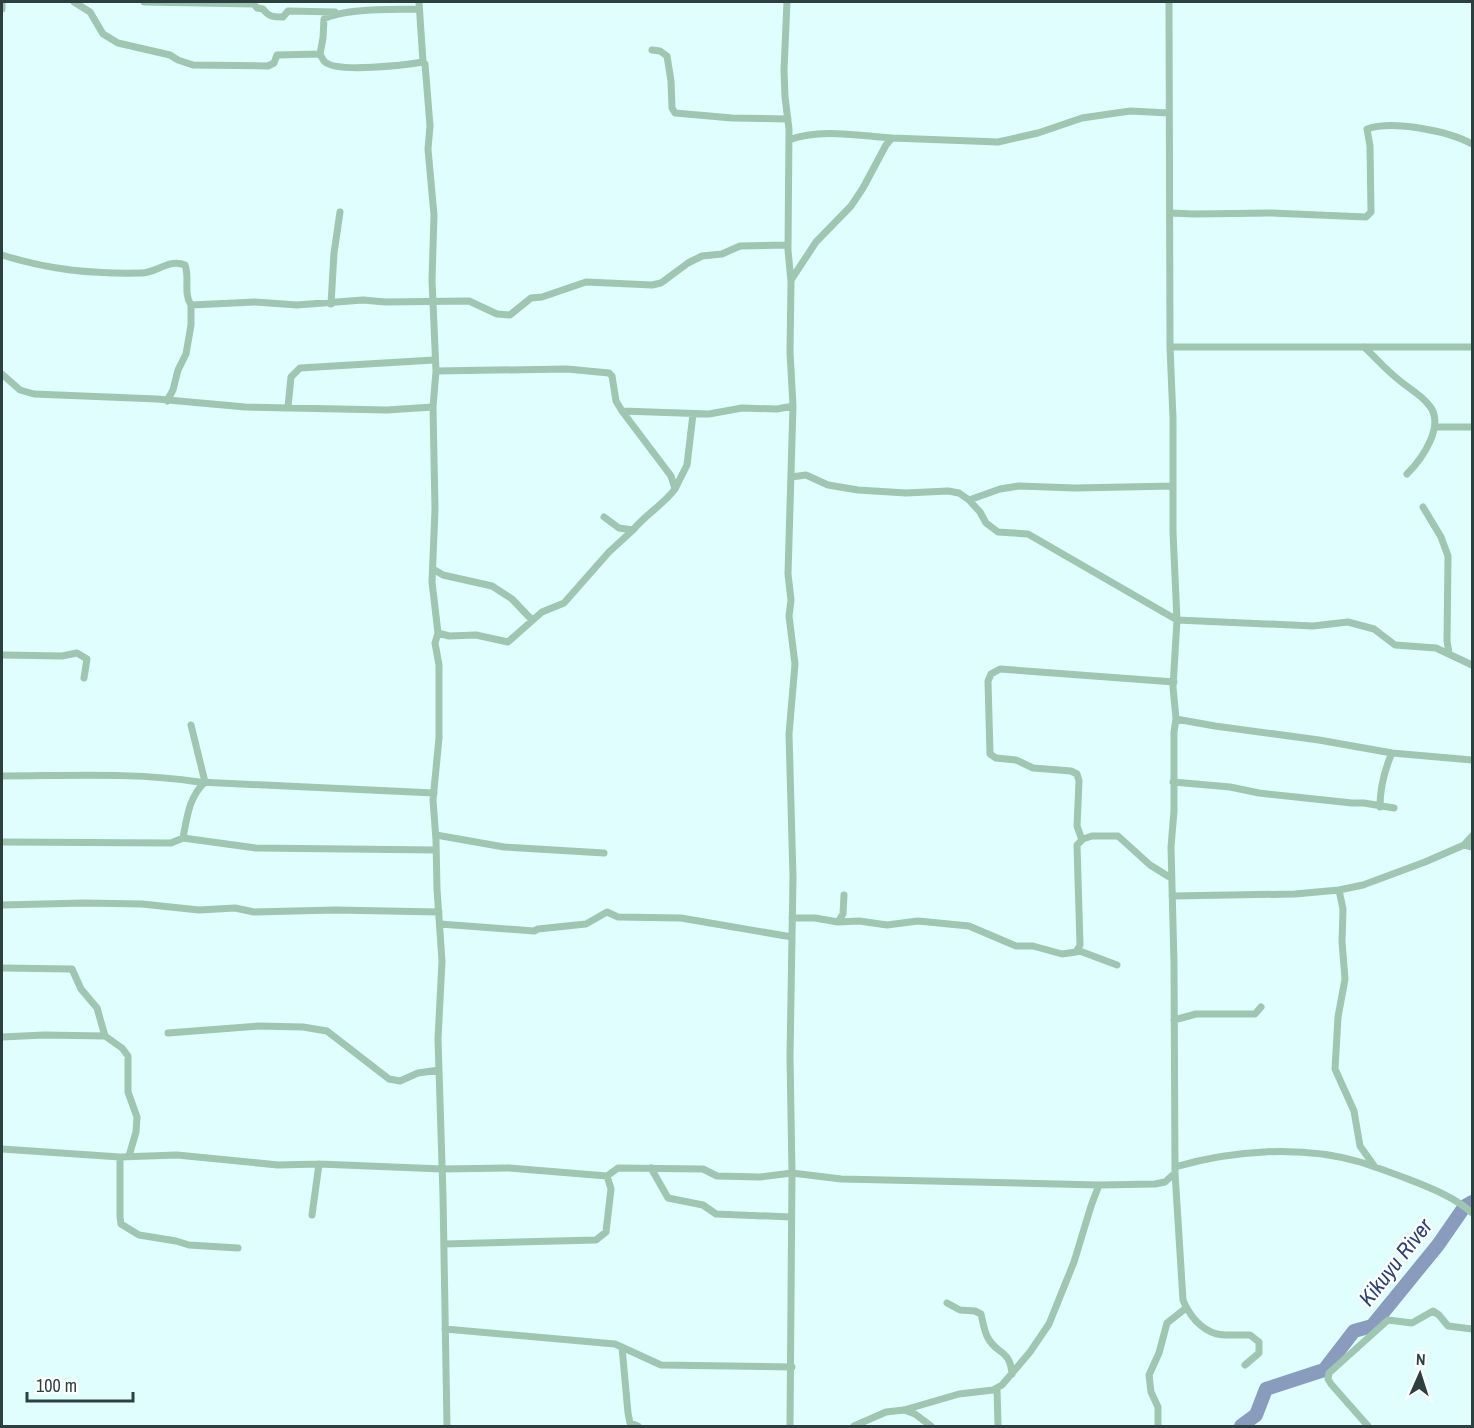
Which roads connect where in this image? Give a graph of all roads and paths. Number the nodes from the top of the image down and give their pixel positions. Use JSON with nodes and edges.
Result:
{"nodes":[{"id":1,"x":2,"y":2,"type":"edge"},
{"id":2,"x":74,"y":2,"type":"edge"},
{"id":3,"x":144,"y":2,"type":"edge"},
{"id":4,"x":787,"y":2,"type":"edge"},
{"id":5,"x":1169,"y":2,"type":"edge"},
{"id":6,"x":419,"y":5,"type":"edge"},
{"id":7,"x":2,"y":9,"type":"edge"},
{"id":8,"x":335,"y":12,"type":"junction"},
{"id":9,"x":652,"y":50,"type":"dead end"},
{"id":10,"x":320,"y":54,"type":"junction"},
{"id":11,"x":423,"y":62,"type":"junction"},
{"id":12,"x":1169,"y":112,"type":"junction"},
{"id":13,"x":788,"y":118,"type":"junction"},
{"id":14,"x":892,"y":138,"type":"junction"},
{"id":15,"x":789,"y":140,"type":"junction"},
{"id":16,"x":1473,"y":144,"type":"edge"},
{"id":17,"x":340,"y":212,"type":"dead end"},
{"id":18,"x":1170,"y":213,"type":"junction"},
{"id":19,"x":788,"y":245,"type":"junction"},
{"id":20,"x":2,"y":255,"type":"edge"},
{"id":21,"x":791,"y":280,"type":"junction"},
{"id":22,"x":433,"y":302,"type":"junction"},
{"id":23,"x":331,"y":303,"type":"junction"},
{"id":24,"x":191,"y":305,"type":"junction"},
{"id":25,"x":1170,"y":347,"type":"junction"},
{"id":26,"x":1364,"y":347,"type":"junction"},
{"id":27,"x":1473,"y":347,"type":"edge"},
{"id":28,"x":434,"y":360,"type":"junction"},
{"id":29,"x":436,"y":371,"type":"junction"},
{"id":30,"x":2,"y":374,"type":"edge"},
{"id":31,"x":166,"y":401,"type":"junction"},
{"id":32,"x":793,"y":406,"type":"junction"},
{"id":33,"x":288,"y":407,"type":"junction"},
{"id":34,"x":433,"y":407,"type":"junction"},
{"id":35,"x":622,"y":411,"type":"junction"},
{"id":36,"x":693,"y":414,"type":"junction"},
{"id":37,"x":1435,"y":427,"type":"junction"},
{"id":38,"x":1473,"y":428,"type":"edge"},
{"id":39,"x":1407,"y":474,"type":"dead end"},
{"id":40,"x":791,"y":477,"type":"junction"},
{"id":41,"x":1173,"y":486,"type":"junction"},
{"id":42,"x":675,"y":489,"type":"junction"},
{"id":43,"x":969,"y":500,"type":"junction"},
{"id":44,"x":1423,"y":507,"type":"dead end"},
{"id":45,"x":604,"y":517,"type":"dead end"},
{"id":46,"x":633,"y":530,"type":"junction"},
{"id":47,"x":433,"y":569,"type":"junction"},
{"id":48,"x":532,"y":620,"type":"junction"},
{"id":49,"x":1177,"y":620,"type":"junction"},
{"id":50,"x":438,"y":633,"type":"junction"},
{"id":51,"x":1449,"y":653,"type":"junction"},
{"id":52,"x":2,"y":655,"type":"edge"},
{"id":53,"x":1473,"y":665,"type":"edge"},
{"id":54,"x":84,"y":678,"type":"dead end"},
{"id":55,"x":1174,"y":682,"type":"junction"},
{"id":56,"x":1176,"y":719,"type":"junction"},
{"id":57,"x":191,"y":725,"type":"dead end"},
{"id":58,"x":1392,"y":753,"type":"junction"},
{"id":59,"x":1473,"y":760,"type":"edge"},
{"id":60,"x":2,"y":776,"type":"edge"},
{"id":61,"x":205,"y":782,"type":"junction"},
{"id":62,"x":1173,"y":782,"type":"junction"},
{"id":63,"x":434,"y":793,"type":"junction"},
{"id":64,"x":1380,"y":807,"type":"junction"},
{"id":65,"x":1394,"y":808,"type":"dead end"},
{"id":66,"x":436,"y":835,"type":"junction"},
{"id":67,"x":1473,"y":836,"type":"edge"},
{"id":68,"x":183,"y":838,"type":"junction"},
{"id":69,"x":1082,"y":840,"type":"junction"},
{"id":70,"x":2,"y":842,"type":"edge"},
{"id":71,"x":1464,"y":845,"type":"junction"},
{"id":72,"x":1473,"y":847,"type":"edge"},
{"id":73,"x":436,"y":850,"type":"junction"},
{"id":74,"x":604,"y":853,"type":"dead end"},
{"id":75,"x":1171,"y":878,"type":"junction"},
{"id":76,"x":1339,"y":890,"type":"junction"},
{"id":77,"x":844,"y":895,"type":"dead end"},
{"id":78,"x":1172,"y":896,"type":"junction"},
{"id":79,"x":2,"y":905,"type":"edge"},
{"id":80,"x":439,"y":912,"type":"junction"},
{"id":81,"x":792,"y":918,"type":"junction"},
{"id":82,"x":838,"y":922,"type":"junction"},
{"id":83,"x":440,"y":924,"type":"junction"},
{"id":84,"x":792,"y":937,"type":"junction"},
{"id":85,"x":1077,"y":950,"type":"junction"},
{"id":86,"x":1117,"y":965,"type":"dead end"},
{"id":87,"x":2,"y":968,"type":"edge"},
{"id":88,"x":1261,"y":1007,"type":"dead end"},
{"id":89,"x":1174,"y":1020,"type":"junction"},
{"id":90,"x":168,"y":1033,"type":"dead end"},
{"id":91,"x":105,"y":1036,"type":"junction"},
{"id":92,"x":2,"y":1037,"type":"edge"},
{"id":93,"x":439,"y":1070,"type":"junction"},
{"id":94,"x":2,"y":1149,"type":"edge"},
{"id":95,"x":129,"y":1156,"type":"junction"},
{"id":96,"x":120,"y":1157,"type":"junction"},
{"id":97,"x":319,"y":1164,"type":"junction"},
{"id":98,"x":1375,"y":1167,"type":"junction"},
{"id":99,"x":651,"y":1168,"type":"junction"},
{"id":100,"x":442,"y":1169,"type":"junction"},
{"id":101,"x":1175,"y":1170,"type":"junction"},
{"id":102,"x":792,"y":1173,"type":"junction"},
{"id":103,"x":607,"y":1176,"type":"junction"},
{"id":104,"x":1099,"y":1185,"type":"junction"},
{"id":105,"x":1473,"y":1213,"type":"edge"},
{"id":106,"x":312,"y":1215,"type":"dead end"},
{"id":107,"x":791,"y":1217,"type":"junction"},
{"id":108,"x":444,"y":1244,"type":"junction"},
{"id":109,"x":238,"y":1248,"type":"dead end"},
{"id":110,"x":947,"y":1303,"type":"dead end"},
{"id":111,"x":1186,"y":1308,"type":"junction"},
{"id":112,"x":445,"y":1329,"type":"junction"},
{"id":113,"x":1473,"y":1329,"type":"edge"},
{"id":114,"x":621,"y":1347,"type":"junction"},
{"id":115,"x":1245,"y":1365,"type":"dead end"},
{"id":116,"x":792,"y":1367,"type":"junction"},
{"id":117,"x":1012,"y":1374,"type":"junction"},
{"id":118,"x":997,"y":1389,"type":"junction"},
{"id":119,"x":904,"y":1410,"type":"junction"},
{"id":120,"x":447,"y":1426,"type":"edge"},
{"id":121,"x":638,"y":1426,"type":"edge"},
{"id":122,"x":790,"y":1426,"type":"edge"},
{"id":123,"x":854,"y":1426,"type":"edge"},
{"id":124,"x":931,"y":1426,"type":"edge"},
{"id":125,"x":998,"y":1426,"type":"edge"},
{"id":126,"x":1158,"y":1426,"type":"edge"},
{"id":127,"x":1368,"y":1426,"type":"edge"}],
"edges":[{"from":1,"to":7,"type":"street"},
{"from":2,"to":10,"type":"street"},
{"from":3,"to":8,"type":"street"},
{"from":4,"to":13,"type":"street"},
{"from":5,"to":12,"type":"street"},
{"from":6,"to":8,"type":"street"},
{"from":6,"to":11,"type":"street"},
{"from":8,"to":10,"type":"street"},
{"from":9,"to":13,"type":"street"},
{"from":10,"to":11,"type":"street"},
{"from":11,"to":22,"type":"street"},
{"from":12,"to":14,"type":"street"},
{"from":12,"to":18,"type":"street"},
{"from":13,"to":15,"type":"street"},
{"from":14,"to":15,"type":"street"},
{"from":14,"to":21,"type":"street"},
{"from":15,"to":19,"type":"street"},
{"from":16,"to":18,"type":"street"},
{"from":17,"to":23,"type":"street"},
{"from":18,"to":25,"type":"street"},
{"from":19,"to":21,"type":"street"},
{"from":19,"to":22,"type":"street"},
{"from":20,"to":24,"type":"street"},
{"from":21,"to":32,"type":"street"},
{"from":22,"to":23,"type":"street"},
{"from":22,"to":28,"type":"street"},
{"from":23,"to":24,"type":"street"},
{"from":24,"to":31,"type":"street"},
{"from":25,"to":26,"type":"street"},
{"from":25,"to":41,"type":"street"},
{"from":26,"to":27,"type":"street"},
{"from":26,"to":37,"type":"street"},
{"from":28,"to":29,"type":"street"},
{"from":28,"to":33,"type":"street"},
{"from":29,"to":34,"type":"street"},
{"from":29,"to":35,"type":"street"},
{"from":30,"to":31,"type":"street"},
{"from":31,"to":33,"type":"street"},
{"from":32,"to":36,"type":"street"},
{"from":32,"to":40,"type":"street"},
{"from":33,"to":34,"type":"street"},
{"from":34,"to":47,"type":"street"},
{"from":35,"to":36,"type":"street"},
{"from":35,"to":42,"type":"street"},
{"from":36,"to":42,"type":"street"},
{"from":37,"to":38,"type":"street"},
{"from":37,"to":39,"type":"street"},
{"from":40,"to":43,"type":"street"},
{"from":40,"to":81,"type":"street"},
{"from":41,"to":43,"type":"street"},
{"from":41,"to":49,"type":"street"},
{"from":42,"to":46,"type":"street"},
{"from":43,"to":49,"type":"street"},
{"from":44,"to":51,"type":"street"},
{"from":45,"to":46,"type":"street"},
{"from":46,"to":48,"type":"street"},
{"from":47,"to":48,"type":"street"},
{"from":47,"to":50,"type":"street"},
{"from":48,"to":50,"type":"street"},
{"from":49,"to":51,"type":"street"},
{"from":49,"to":55,"type":"street"},
{"from":50,"to":63,"type":"street"},
{"from":51,"to":53,"type":"street"},
{"from":52,"to":54,"type":"street"},
{"from":55,"to":56,"type":"street"},
{"from":55,"to":69,"type":"street"},
{"from":56,"to":58,"type":"street"},
{"from":56,"to":62,"type":"street"},
{"from":57,"to":61,"type":"street"},
{"from":58,"to":59,"type":"street"},
{"from":58,"to":64,"type":"street"},
{"from":60,"to":61,"type":"street"},
{"from":61,"to":63,"type":"street"},
{"from":61,"to":68,"type":"street"},
{"from":62,"to":64,"type":"street"},
{"from":62,"to":75,"type":"street"},
{"from":63,"to":66,"type":"street"},
{"from":64,"to":65,"type":"street"},
{"from":66,"to":73,"type":"street"},
{"from":66,"to":74,"type":"street"},
{"from":67,"to":71,"type":"street"},
{"from":68,"to":70,"type":"street"},
{"from":68,"to":73,"type":"street"},
{"from":69,"to":75,"type":"street"},
{"from":69,"to":85,"type":"street"},
{"from":71,"to":72,"type":"street"},
{"from":71,"to":76,"type":"street"},
{"from":73,"to":80,"type":"street"},
{"from":75,"to":78,"type":"street"},
{"from":76,"to":78,"type":"street"},
{"from":76,"to":98,"type":"street"},
{"from":77,"to":82,"type":"street"},
{"from":78,"to":89,"type":"street"},
{"from":79,"to":80,"type":"street"},
{"from":80,"to":83,"type":"street"},
{"from":81,"to":82,"type":"street"},
{"from":81,"to":84,"type":"street"},
{"from":82,"to":85,"type":"street"},
{"from":83,"to":84,"type":"street"},
{"from":83,"to":93,"type":"street"},
{"from":84,"to":102,"type":"street"},
{"from":85,"to":86,"type":"street"},
{"from":87,"to":91,"type":"street"},
{"from":88,"to":89,"type":"street"},
{"from":89,"to":101,"type":"street"},
{"from":90,"to":93,"type":"street"},
{"from":91,"to":92,"type":"street"},
{"from":91,"to":95,"type":"street"},
{"from":93,"to":100,"type":"street"},
{"from":94,"to":96,"type":"street"},
{"from":95,"to":96,"type":"street"},
{"from":95,"to":97,"type":"street"},
{"from":96,"to":109,"type":"street"},
{"from":97,"to":100,"type":"street"},
{"from":97,"to":106,"type":"street"},
{"from":98,"to":101,"type":"street"},
{"from":98,"to":105,"type":"street"},
{"from":99,"to":102,"type":"street"},
{"from":99,"to":103,"type":"street"},
{"from":99,"to":107,"type":"street"},
{"from":100,"to":103,"type":"street"},
{"from":100,"to":108,"type":"street"},
{"from":101,"to":104,"type":"street"},
{"from":101,"to":111,"type":"street"},
{"from":102,"to":104,"type":"street"},
{"from":102,"to":107,"type":"street"},
{"from":103,"to":108,"type":"street"},
{"from":104,"to":117,"type":"street"},
{"from":107,"to":116,"type":"street"},
{"from":108,"to":112,"type":"street"},
{"from":110,"to":117,"type":"street"},
{"from":111,"to":115,"type":"street"},
{"from":111,"to":126,"type":"street"},
{"from":112,"to":114,"type":"street"},
{"from":112,"to":120,"type":"street"},
{"from":113,"to":127,"type":"street"},
{"from":114,"to":116,"type":"street"},
{"from":114,"to":121,"type":"street"},
{"from":116,"to":122,"type":"street"},
{"from":117,"to":118,"type":"street"},
{"from":118,"to":119,"type":"street"},
{"from":118,"to":125,"type":"street"},
{"from":119,"to":123,"type":"street"},
{"from":119,"to":124,"type":"street"}]}
